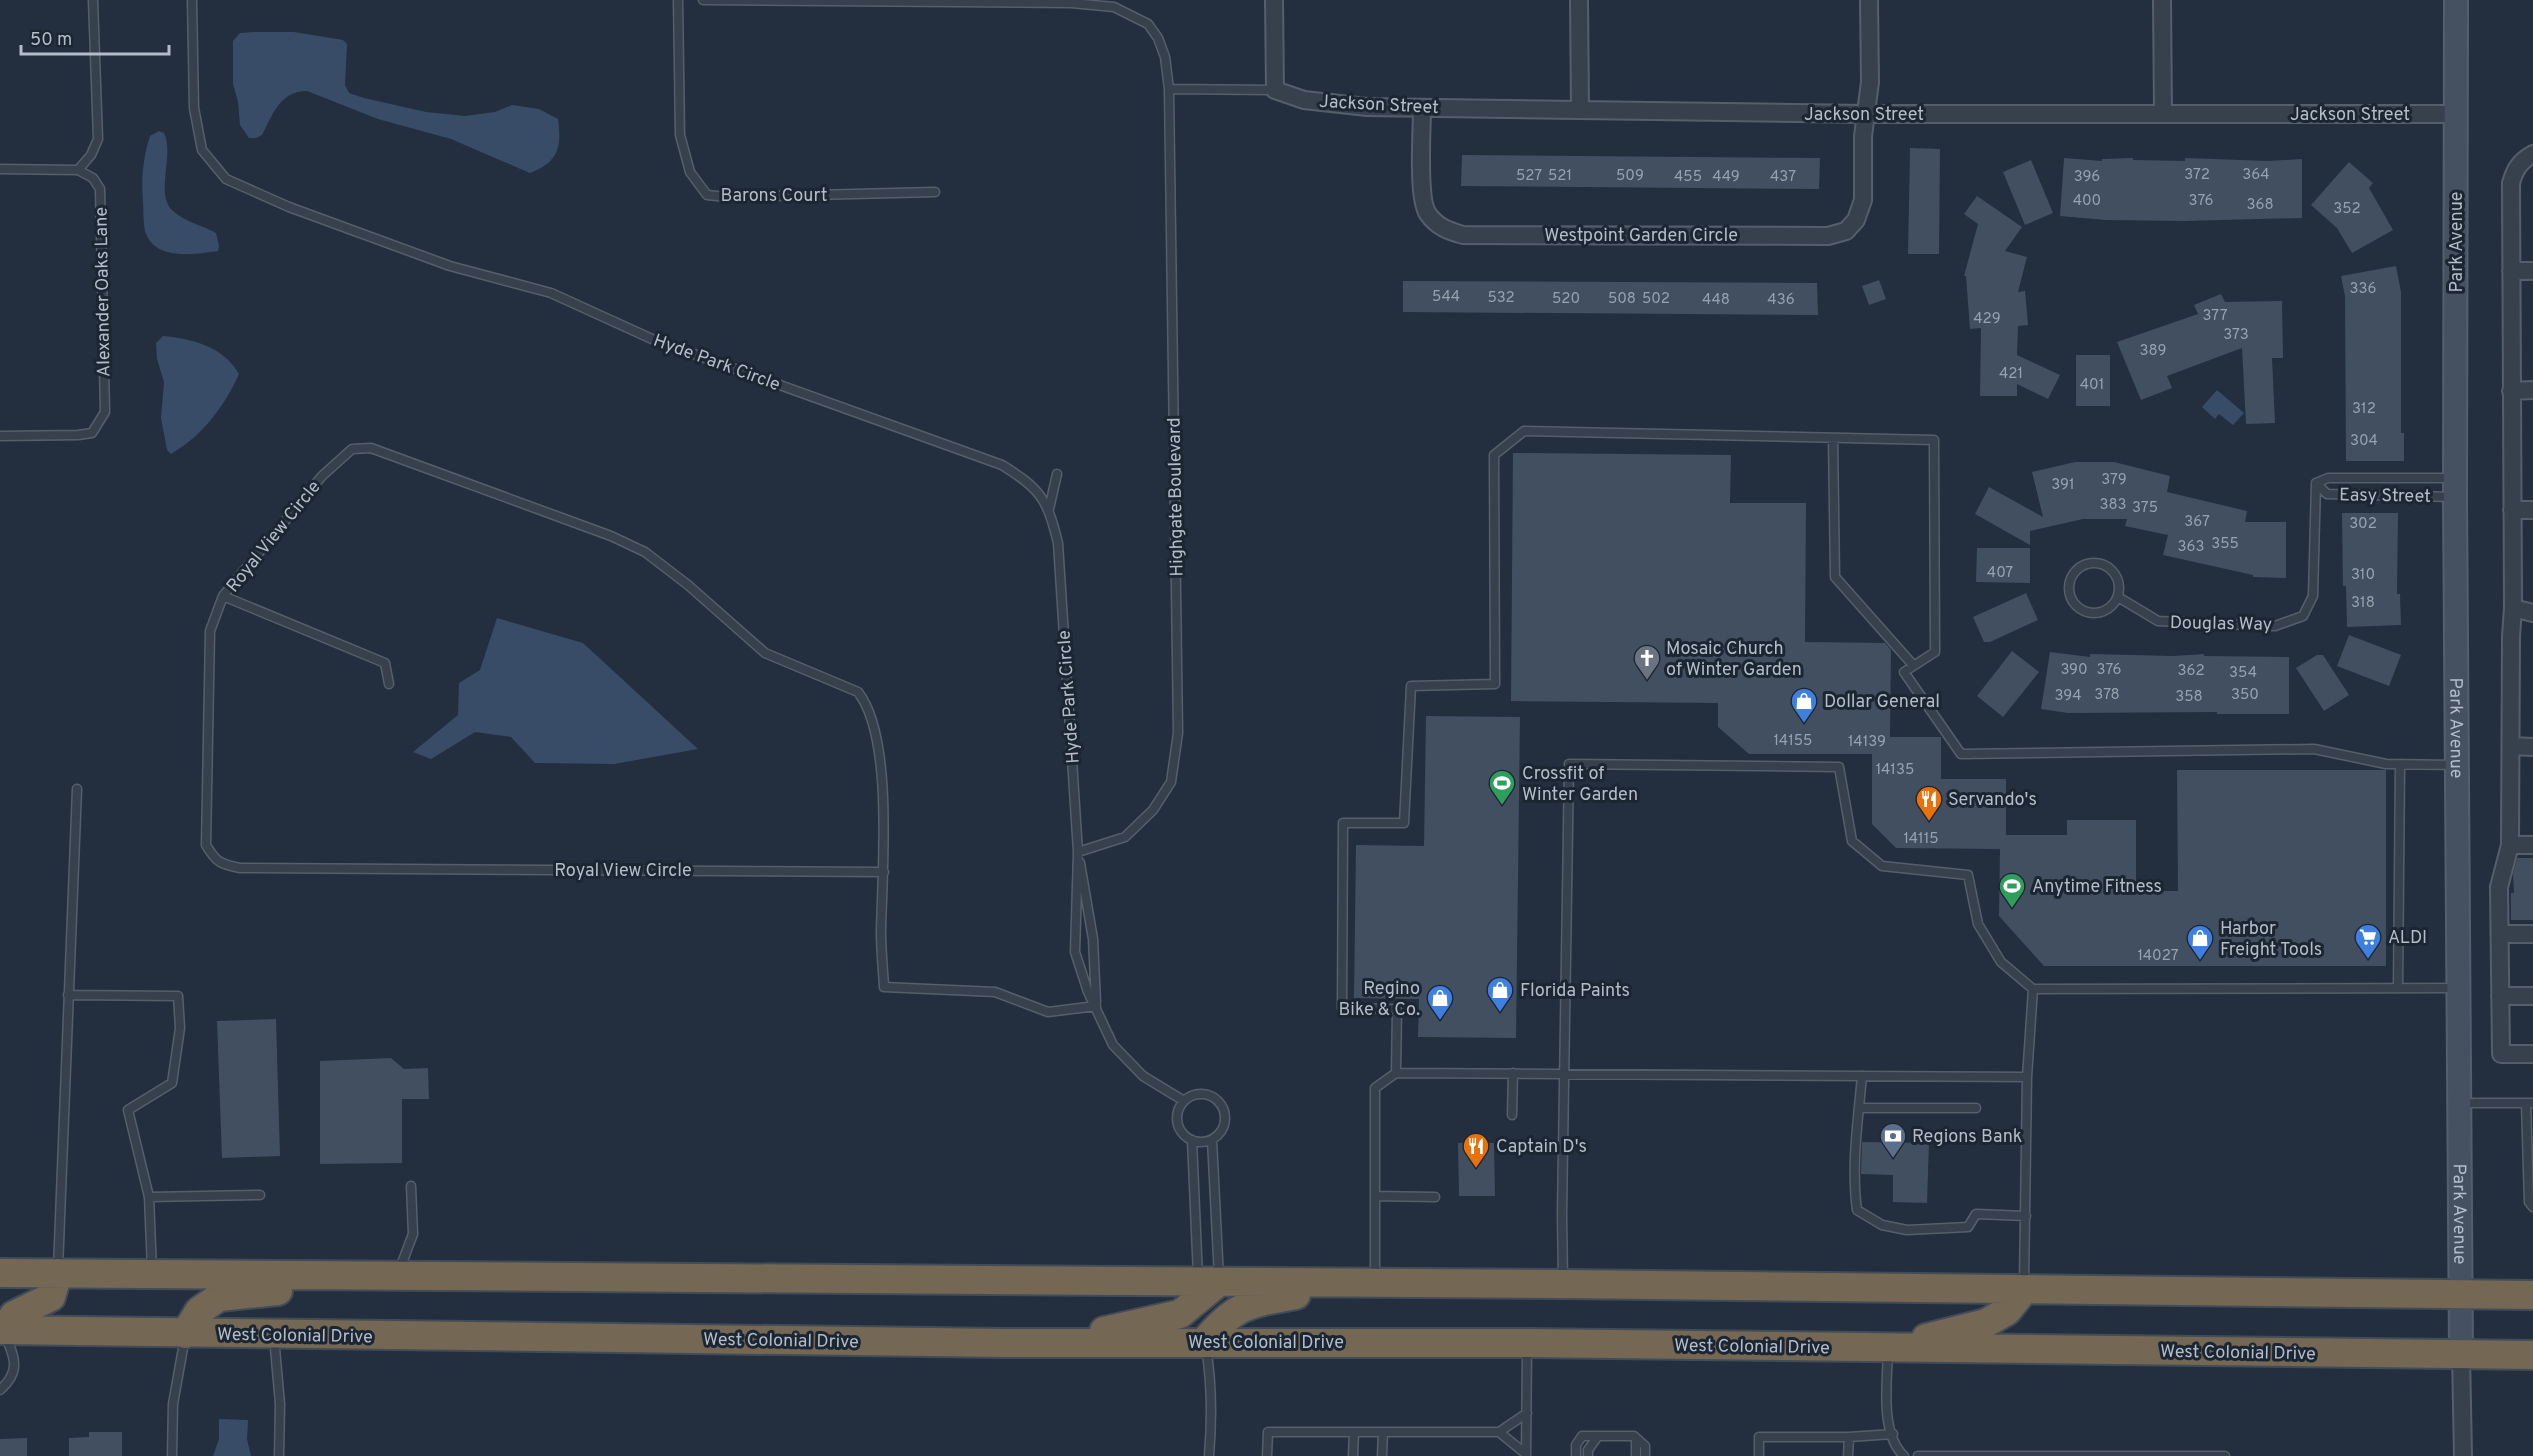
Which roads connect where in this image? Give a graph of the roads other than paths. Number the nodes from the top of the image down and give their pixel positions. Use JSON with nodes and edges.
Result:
{"nodes":[{"id":1,"x":93,"y":0,"type":"edge"},
{"id":2,"x":192,"y":0,"type":"edge"},
{"id":3,"x":678,"y":0,"type":"edge"},
{"id":4,"x":703,"y":0,"type":"edge"},
{"id":5,"x":957,"y":0,"type":"edge"},
{"id":6,"x":1274,"y":0,"type":"edge"},
{"id":7,"x":1579,"y":0,"type":"edge"},
{"id":8,"x":1869,"y":0,"type":"edge"},
{"id":9,"x":2162,"y":0,"type":"edge"},
{"id":10,"x":2456,"y":0,"type":"edge"},
{"id":11,"x":766,"y":1,"type":"edge"},
{"id":12,"x":1169,"y":89,"type":"junction"},
{"id":13,"x":1275,"y":90,"type":"junction"},
{"id":14,"x":1422,"y":108,"type":"junction"},
{"id":15,"x":1580,"y":110,"type":"junction"},
{"id":16,"x":1866,"y":114,"type":"junction"},
{"id":17,"x":2163,"y":114,"type":"junction"},
{"id":18,"x":2456,"y":114,"type":"junction"},
{"id":19,"x":2533,"y":154,"type":"edge"},
{"id":20,"x":0,"y":169,"type":"edge"},
{"id":21,"x":78,"y":170,"type":"junction"},
{"id":22,"x":935,"y":192,"type":"dead end"},
{"id":23,"x":2533,"y":270,"type":"edge"},
{"id":24,"x":2511,"y":271,"type":"junction"},
{"id":25,"x":2533,"y":390,"type":"edge"},
{"id":26,"x":2511,"y":391,"type":"junction"},
{"id":27,"x":0,"y":436,"type":"edge"},
{"id":28,"x":1833,"y":438,"type":"junction"},
{"id":29,"x":1057,"y":474,"type":"dead end"},
{"id":30,"x":2316,"y":483,"type":"junction"},
{"id":31,"x":2456,"y":487,"type":"junction"},
{"id":32,"x":1049,"y":508,"type":"junction"},
{"id":33,"x":2512,"y":510,"type":"junction"},
{"id":34,"x":2533,"y":510,"type":"edge"},
{"id":35,"x":223,"y":596,"type":"junction"},
{"id":36,"x":2118,"y":597,"type":"junction"},
{"id":37,"x":2513,"y":608,"type":"junction"},
{"id":38,"x":2533,"y":613,"type":"edge"},
{"id":39,"x":1913,"y":665,"type":"junction"},
{"id":40,"x":389,"y":684,"type":"dead end"},
{"id":41,"x":2511,"y":746,"type":"junction"},
{"id":42,"x":2533,"y":747,"type":"edge"},
{"id":43,"x":2400,"y":764,"type":"junction"},
{"id":44,"x":2457,"y":765,"type":"junction"},
{"id":45,"x":77,"y":789,"type":"dead end"},
{"id":46,"x":2510,"y":844,"type":"junction"},
{"id":47,"x":2533,"y":845,"type":"edge"},
{"id":48,"x":1078,"y":852,"type":"junction"},
{"id":49,"x":884,"y":872,"type":"junction"},
{"id":50,"x":2500,"y":934,"type":"junction"},
{"id":51,"x":2533,"y":934,"type":"edge"},
{"id":52,"x":2398,"y":988,"type":"junction"},
{"id":53,"x":2459,"y":988,"type":"junction"},
{"id":54,"x":2033,"y":989,"type":"junction"},
{"id":55,"x":68,"y":995,"type":"junction"},
{"id":56,"x":2500,"y":996,"type":"junction"},
{"id":57,"x":2533,"y":996,"type":"edge"},
{"id":58,"x":1096,"y":1006,"type":"junction"},
{"id":59,"x":2533,"y":1054,"type":"edge"},
{"id":60,"x":1396,"y":1072,"type":"junction"},
{"id":61,"x":1513,"y":1073,"type":"junction"},
{"id":62,"x":1564,"y":1074,"type":"junction"},
{"id":63,"x":1862,"y":1076,"type":"junction"},
{"id":64,"x":2026,"y":1077,"type":"junction"},
{"id":65,"x":1184,"y":1101,"type":"junction"},
{"id":66,"x":2460,"y":1103,"type":"junction"},
{"id":67,"x":2530,"y":1103,"type":"edge"},
{"id":68,"x":1859,"y":1108,"type":"junction"},
{"id":69,"x":1976,"y":1108,"type":"dead end"},
{"id":70,"x":1512,"y":1115,"type":"dead end"},
{"id":71,"x":1192,"y":1140,"type":"junction"},
{"id":72,"x":1212,"y":1140,"type":"junction"},
{"id":73,"x":411,"y":1186,"type":"dead end"},
{"id":74,"x":260,"y":1196,"type":"dead end"},
{"id":75,"x":1375,"y":1196,"type":"junction"},
{"id":76,"x":149,"y":1197,"type":"junction"},
{"id":77,"x":1435,"y":1197,"type":"dead end"},
{"id":78,"x":2533,"y":1207,"type":"edge"},
{"id":79,"x":2026,"y":1216,"type":"junction"},
{"id":80,"x":0,"y":1273,"type":"edge"},
{"id":81,"x":58,"y":1273,"type":"junction"},
{"id":82,"x":152,"y":1274,"type":"junction"},
{"id":83,"x":396,"y":1277,"type":"junction"},
{"id":84,"x":1209,"y":1282,"type":"junction"},
{"id":85,"x":1369,"y":1283,"type":"junction"},
{"id":86,"x":1563,"y":1284,"type":"junction"},
{"id":87,"x":2024,"y":1290,"type":"junction"},
{"id":88,"x":2461,"y":1294,"type":"junction"},
{"id":89,"x":2533,"y":1295,"type":"edge"},
{"id":90,"x":1,"y":1330,"type":"edge"},
{"id":91,"x":185,"y":1334,"type":"junction"},
{"id":92,"x":274,"y":1334,"type":"junction"},
{"id":93,"x":1205,"y":1341,"type":"junction"},
{"id":94,"x":1049,"y":1343,"type":"junction"},
{"id":95,"x":1527,"y":1343,"type":"junction"},
{"id":96,"x":1888,"y":1347,"type":"junction"},
{"id":97,"x":2461,"y":1355,"type":"junction"},
{"id":98,"x":2533,"y":1355,"type":"edge"},
{"id":99,"x":0,"y":1390,"type":"edge"},
{"id":100,"x":1527,"y":1413,"type":"junction"},
{"id":101,"x":1354,"y":1432,"type":"junction"},
{"id":102,"x":1383,"y":1432,"type":"junction"},
{"id":103,"x":1499,"y":1432,"type":"junction"},
{"id":104,"x":1893,"y":1434,"type":"junction"},
{"id":105,"x":1598,"y":1436,"type":"junction"},
{"id":106,"x":1849,"y":1437,"type":"junction"},
{"id":107,"x":1636,"y":1438,"type":"junction"},
{"id":108,"x":1526,"y":1455,"type":"edge"},
{"id":109,"x":172,"y":1456,"type":"edge"},
{"id":110,"x":279,"y":1456,"type":"edge"},
{"id":111,"x":1209,"y":1456,"type":"edge"},
{"id":112,"x":1267,"y":1456,"type":"edge"},
{"id":113,"x":1353,"y":1456,"type":"edge"},
{"id":114,"x":1382,"y":1456,"type":"edge"},
{"id":115,"x":1576,"y":1456,"type":"edge"},
{"id":116,"x":1588,"y":1456,"type":"edge"},
{"id":117,"x":1636,"y":1456,"type":"edge"},
{"id":118,"x":1645,"y":1456,"type":"edge"},
{"id":119,"x":1759,"y":1456,"type":"edge"},
{"id":120,"x":1848,"y":1456,"type":"edge"},
{"id":121,"x":1904,"y":1456,"type":"edge"},
{"id":122,"x":1918,"y":1456,"type":"edge"},
{"id":123,"x":2226,"y":1456,"type":"edge"},
{"id":124,"x":2463,"y":1456,"type":"edge"}],
"edges":[{"from":1,"to":21,"type":"lane"},
{"from":2,"to":32,"type":"lane","name":"Hyde Park Circle"},
{"from":3,"to":22,"type":"lane","name":"Barons Court"},
{"from":4,"to":11,"type":"lane","name":"Highgate Boulevard"},
{"from":5,"to":11,"type":"lane","name":"Highgate Boulevard"},
{"from":5,"to":12,"type":"lane","name":"Highgate Boulevard"},
{"from":6,"to":13,"type":"street"},
{"from":7,"to":15,"type":"street"},
{"from":8,"to":16,"type":"street","name":"Westpoint Garden Circle"},
{"from":9,"to":17,"type":"street"},
{"from":10,"to":18,"type":"street","name":"Park Avenue"},
{"from":12,"to":13,"type":"lane"},
{"from":12,"to":48,"type":"lane","name":"Highgate Boulevard"},
{"from":13,"to":14,"type":"street","name":"Jackson Street"},
{"from":14,"to":15,"type":"street","name":"Jackson Street"},
{"from":14,"to":16,"type":"street","name":"Westpoint Garden Circle"},
{"from":15,"to":16,"type":"street","name":"Jackson Street"},
{"from":16,"to":17,"type":"street","name":"Jackson Street"},
{"from":17,"to":18,"type":"street","name":"Jackson Street"},
{"from":18,"to":31,"type":"street","name":"Park Avenue"},
{"from":19,"to":24,"type":"street"},
{"from":20,"to":21,"type":"lane"},
{"from":21,"to":27,"type":"lane","name":"Alexander Oaks Lane"},
{"from":23,"to":24,"type":"street"},
{"from":24,"to":26,"type":"street"},
{"from":25,"to":26,"type":"street"},
{"from":26,"to":33,"type":"street"},
{"from":28,"to":39,"type":"lane"},
{"from":28,"to":39,"type":"lane"},
{"from":28,"to":60,"type":"lane"},
{"from":29,"to":32,"type":"lane"},
{"from":30,"to":31,"type":"lane","name":"Easy Street"},
{"from":30,"to":31,"type":"lane","name":"Easy Street"},
{"from":30,"to":36,"type":"lane","name":"Douglas Way"},
{"from":31,"to":44,"type":"street","name":"Park Avenue"},
{"from":32,"to":48,"type":"lane","name":"Hyde Park Circle"},
{"from":33,"to":34,"type":"street"},
{"from":33,"to":37,"type":"street"},
{"from":35,"to":40,"type":"lane"},
{"from":35,"to":49,"type":"lane","name":"Royal View Circle"},
{"from":35,"to":49,"type":"lane","name":"Royal View Circle"},
{"from":36,"to":36,"type":"lane"},
{"from":37,"to":38,"type":"street"},
{"from":37,"to":41,"type":"street"},
{"from":39,"to":43,"type":"lane"},
{"from":41,"to":42,"type":"street"},
{"from":41,"to":46,"type":"street"},
{"from":43,"to":44,"type":"lane"},
{"from":43,"to":52,"type":"lane"},
{"from":44,"to":53,"type":"street","name":"Park Avenue"},
{"from":45,"to":55,"type":"lane"},
{"from":46,"to":47,"type":"street"},
{"from":46,"to":50,"type":"street"},
{"from":48,"to":58,"type":"lane","name":"Hyde Park Circle"},
{"from":48,"to":58,"type":"lane","name":"Hyde Park Circle"},
{"from":49,"to":58,"type":"lane","name":"Royal View Circle"},
{"from":50,"to":51,"type":"street"},
{"from":50,"to":56,"type":"street"},
{"from":52,"to":53,"type":"lane"},
{"from":52,"to":54,"type":"lane"},
{"from":53,"to":66,"type":"street","name":"Park Avenue"},
{"from":54,"to":62,"type":"lane"},
{"from":54,"to":64,"type":"lane"},
{"from":55,"to":76,"type":"lane"},
{"from":55,"to":81,"type":"lane"},
{"from":56,"to":57,"type":"street"},
{"from":56,"to":59,"type":"street"},
{"from":58,"to":65,"type":"lane","name":"Hyde Park Circle"},
{"from":60,"to":61,"type":"lane"},
{"from":60,"to":75,"type":"lane"},
{"from":61,"to":62,"type":"lane"},
{"from":61,"to":70,"type":"lane"},
{"from":62,"to":63,"type":"lane"},
{"from":62,"to":86,"type":"lane"},
{"from":63,"to":64,"type":"lane"},
{"from":63,"to":68,"type":"lane"},
{"from":64,"to":79,"type":"lane"},
{"from":65,"to":71,"type":"lane"},
{"from":65,"to":72,"type":"lane"},
{"from":66,"to":67,"type":"lane"},
{"from":66,"to":88,"type":"street","name":"Park Avenue"},
{"from":67,"to":78,"type":"lane"},
{"from":68,"to":69,"type":"lane"},
{"from":68,"to":79,"type":"lane"},
{"from":71,"to":72,"type":"lane"},
{"from":71,"to":84,"type":"lane"},
{"from":72,"to":84,"type":"lane"},
{"from":73,"to":83,"type":"lane"},
{"from":74,"to":76,"type":"lane"},
{"from":75,"to":77,"type":"lane"},
{"from":75,"to":85,"type":"lane"},
{"from":76,"to":82,"type":"lane"},
{"from":79,"to":87,"type":"lane"},
{"from":80,"to":81,"type":"highway"},
{"from":81,"to":82,"type":"highway"},
{"from":81,"to":90,"type":"highway"},
{"from":82,"to":83,"type":"highway"},
{"from":83,"to":84,"type":"highway"},
{"from":83,"to":91,"type":"highway"},
{"from":84,"to":85,"type":"highway"},
{"from":84,"to":94,"type":"highway"},
{"from":85,"to":86,"type":"highway"},
{"from":85,"to":93,"type":"highway"},
{"from":86,"to":87,"type":"highway"},
{"from":87,"to":88,"type":"highway"},
{"from":87,"to":96,"type":"highway"},
{"from":88,"to":89,"type":"highway"},
{"from":88,"to":97,"type":"street","name":"Park Avenue"},
{"from":90,"to":91,"type":"highway","name":"West Colonial Drive"},
{"from":90,"to":99,"type":"lane"},
{"from":91,"to":92,"type":"highway","name":"West Colonial Drive"},
{"from":91,"to":109,"type":"lane"},
{"from":92,"to":94,"type":"highway","name":"West Colonial Drive"},
{"from":92,"to":110,"type":"lane"},
{"from":93,"to":94,"type":"highway","name":"West Colonial Drive"},
{"from":93,"to":95,"type":"highway","name":"West Colonial Drive"},
{"from":93,"to":111,"type":"lane"},
{"from":95,"to":96,"type":"highway","name":"West Colonial Drive"},
{"from":95,"to":100,"type":"lane"},
{"from":96,"to":97,"type":"highway","name":"West Colonial Drive"},
{"from":96,"to":104,"type":"lane"},
{"from":97,"to":98,"type":"highway","name":"West Colonial Drive"},
{"from":97,"to":124,"type":"street","name":"Park Avenue"},
{"from":100,"to":103,"type":"lane"},
{"from":100,"to":108,"type":"lane"},
{"from":101,"to":102,"type":"lane"},
{"from":101,"to":112,"type":"lane"},
{"from":101,"to":113,"type":"lane"},
{"from":102,"to":103,"type":"lane"},
{"from":102,"to":114,"type":"lane"},
{"from":103,"to":108,"type":"lane"},
{"from":104,"to":106,"type":"lane"},
{"from":104,"to":121,"type":"lane"},
{"from":105,"to":107,"type":"lane"},
{"from":105,"to":115,"type":"lane"},
{"from":105,"to":116,"type":"lane"},
{"from":106,"to":119,"type":"lane"},
{"from":106,"to":120,"type":"lane"},
{"from":107,"to":117,"type":"lane"},
{"from":107,"to":118,"type":"lane"},
{"from":122,"to":123,"type":"lane"}]}
